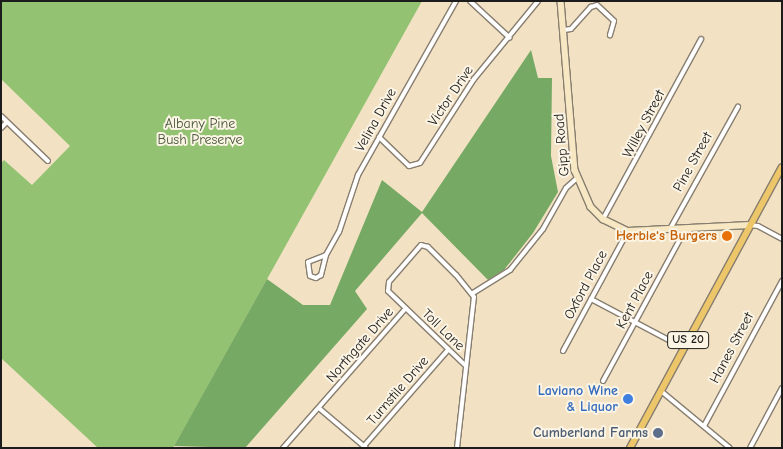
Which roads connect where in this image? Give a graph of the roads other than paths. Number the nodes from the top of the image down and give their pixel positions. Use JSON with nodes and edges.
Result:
{"nodes":[{"id":1,"x":456,"y":1,"type":"edge"},
{"id":2,"x":470,"y":1,"type":"edge"},
{"id":3,"x":538,"y":1,"type":"edge"},
{"id":4,"x":561,"y":1,"type":"edge"},
{"id":5,"x":564,"y":30,"type":"junction"},
{"id":6,"x":610,"y":35,"type":"dead end"},
{"id":7,"x":510,"y":38,"type":"junction"},
{"id":8,"x":701,"y":39,"type":"dead end"},
{"id":9,"x":738,"y":107,"type":"dead end"},
{"id":10,"x":1,"y":116,"type":"edge"},
{"id":11,"x":7,"y":122,"type":"junction"},
{"id":12,"x":1,"y":128,"type":"edge"},
{"id":13,"x":379,"y":137,"type":"junction"},
{"id":14,"x":48,"y":161,"type":"dead end"},
{"id":15,"x":782,"y":167,"type":"edge"},
{"id":16,"x":576,"y":179,"type":"junction"},
{"id":17,"x":603,"y":219,"type":"junction"},
{"id":18,"x":750,"y":225,"type":"junction"},
{"id":19,"x":686,"y":228,"type":"junction"},
{"id":20,"x":670,"y":229,"type":"junction"},
{"id":21,"x":628,"y":230,"type":"junction"},
{"id":22,"x":782,"y":239,"type":"edge"},
{"id":23,"x":326,"y":255,"type":"junction"},
{"id":24,"x":782,"y":281,"type":"edge"},
{"id":25,"x":473,"y":293,"type":"junction"},
{"id":26,"x":591,"y":299,"type":"junction"},
{"id":27,"x":405,"y":309,"type":"junction"},
{"id":28,"x":636,"y":323,"type":"junction"},
{"id":29,"x":684,"y":348,"type":"junction"},
{"id":30,"x":448,"y":350,"type":"junction"},
{"id":31,"x":563,"y":351,"type":"dead end"},
{"id":32,"x":466,"y":366,"type":"junction"},
{"id":33,"x":603,"y":381,"type":"dead end"},
{"id":34,"x":782,"y":388,"type":"edge"},
{"id":35,"x":660,"y":391,"type":"junction"},
{"id":36,"x":320,"y":409,"type":"junction"},
{"id":37,"x":704,"y":426,"type":"junction"},
{"id":38,"x":365,"y":447,"type":"edge"},
{"id":39,"x":283,"y":448,"type":"edge"},
{"id":40,"x":458,"y":448,"type":"edge"},
{"id":41,"x":630,"y":448,"type":"edge"},
{"id":42,"x":730,"y":448,"type":"edge"},
{"id":43,"x":750,"y":448,"type":"edge"}],
"edges":[{"from":1,"to":13,"type":"street","name":"Velina Drive"},
{"from":2,"to":7,"type":"street"},
{"from":3,"to":7,"type":"street","name":"Victor Drive"},
{"from":4,"to":5,"type":"street","name":"Gipp Road"},
{"from":5,"to":6,"type":"street"},
{"from":5,"to":16,"type":"street","name":"Gipp Road"},
{"from":7,"to":13,"type":"street","name":"Victor Drive"},
{"from":8,"to":17,"type":"street","name":"Willey Street"},
{"from":9,"to":20,"type":"street","name":"Pine Street"},
{"from":10,"to":11,"type":"street"},
{"from":11,"to":12,"type":"street"},
{"from":11,"to":14,"type":"street"},
{"from":13,"to":23,"type":"street","name":"Velina Drive"},
{"from":15,"to":18,"type":"main road","number":"US 20"},
{"from":16,"to":17,"type":"street","name":"Gipp Road"},
{"from":16,"to":25,"type":"street"},
{"from":17,"to":21,"type":"street","name":"Gipp Road"},
{"from":18,"to":19,"type":"street","name":"Gipp Road"},
{"from":18,"to":22,"type":"street"},
{"from":18,"to":29,"type":"main road","number":"US 20"},
{"from":19,"to":20,"type":"street","name":"Gipp Road"},
{"from":19,"to":28,"type":"street","name":"Kent Place"},
{"from":20,"to":21,"type":"street","name":"Gipp Road"},
{"from":21,"to":26,"type":"street","name":"Oxford Place"},
{"from":23,"to":23,"type":"street","name":"Velina Drive"},
{"from":24,"to":37,"type":"street","name":"Hanes Street"},
{"from":25,"to":27,"type":"street","name":"Northgate Drive"},
{"from":25,"to":32,"type":"street"},
{"from":26,"to":28,"type":"street"},
{"from":26,"to":31,"type":"street","name":"Oxford Place"},
{"from":27,"to":30,"type":"street","name":"Toll Lane"},
{"from":27,"to":36,"type":"street","name":"Northgate Drive"},
{"from":28,"to":29,"type":"street"},
{"from":28,"to":33,"type":"street","name":"Kent Place"},
{"from":29,"to":35,"type":"main road","number":"US 20"},
{"from":30,"to":32,"type":"street","name":"Toll Lane"},
{"from":30,"to":38,"type":"street","name":"Turnstile Drive"},
{"from":32,"to":40,"type":"street"},
{"from":34,"to":43,"type":"street"},
{"from":35,"to":37,"type":"street"},
{"from":35,"to":41,"type":"main road","number":"US 20"},
{"from":36,"to":38,"type":"street"},
{"from":36,"to":39,"type":"street","name":"Northgate Drive"},
{"from":37,"to":42,"type":"street"}]}
